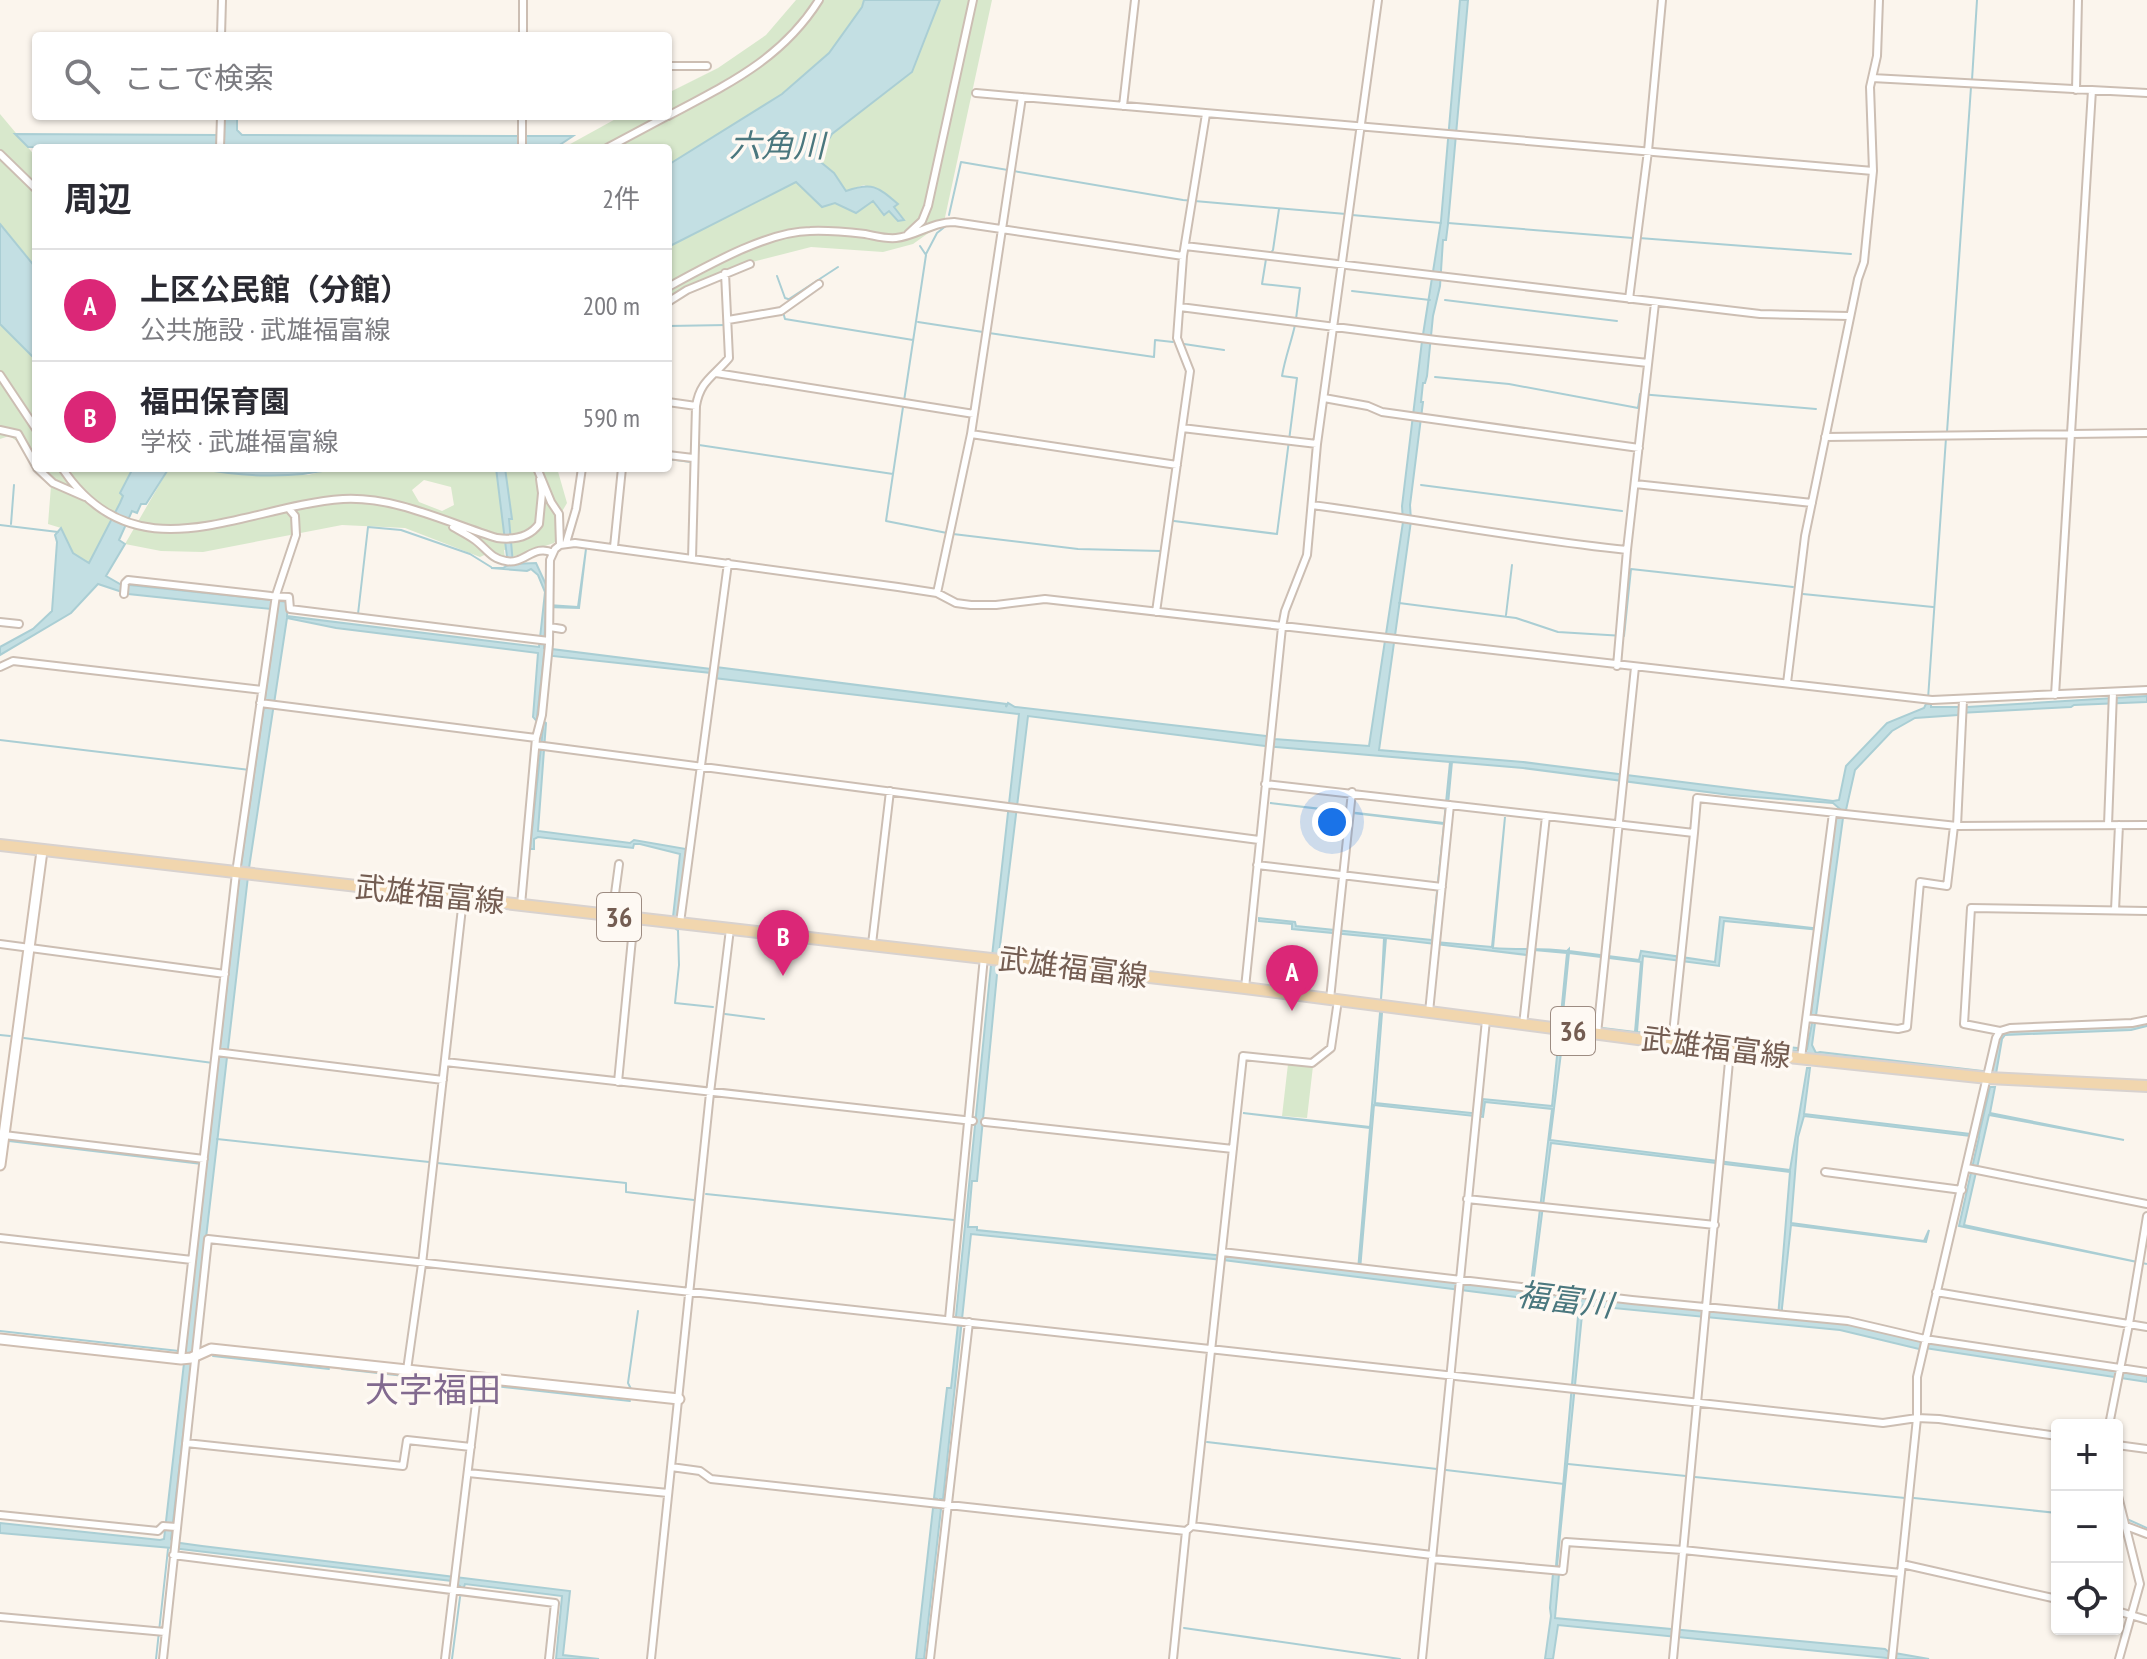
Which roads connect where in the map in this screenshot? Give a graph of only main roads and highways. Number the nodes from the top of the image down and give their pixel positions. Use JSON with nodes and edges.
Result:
{"nodes":[{"id":1,"x":0,"y":845,"type":"edge"},
{"id":2,"x":2147,"y":1086,"type":"edge"}],
"edges":[{"from":1,"to":2,"type":"main road","name":"武雄福富線","number":"36"}]}
